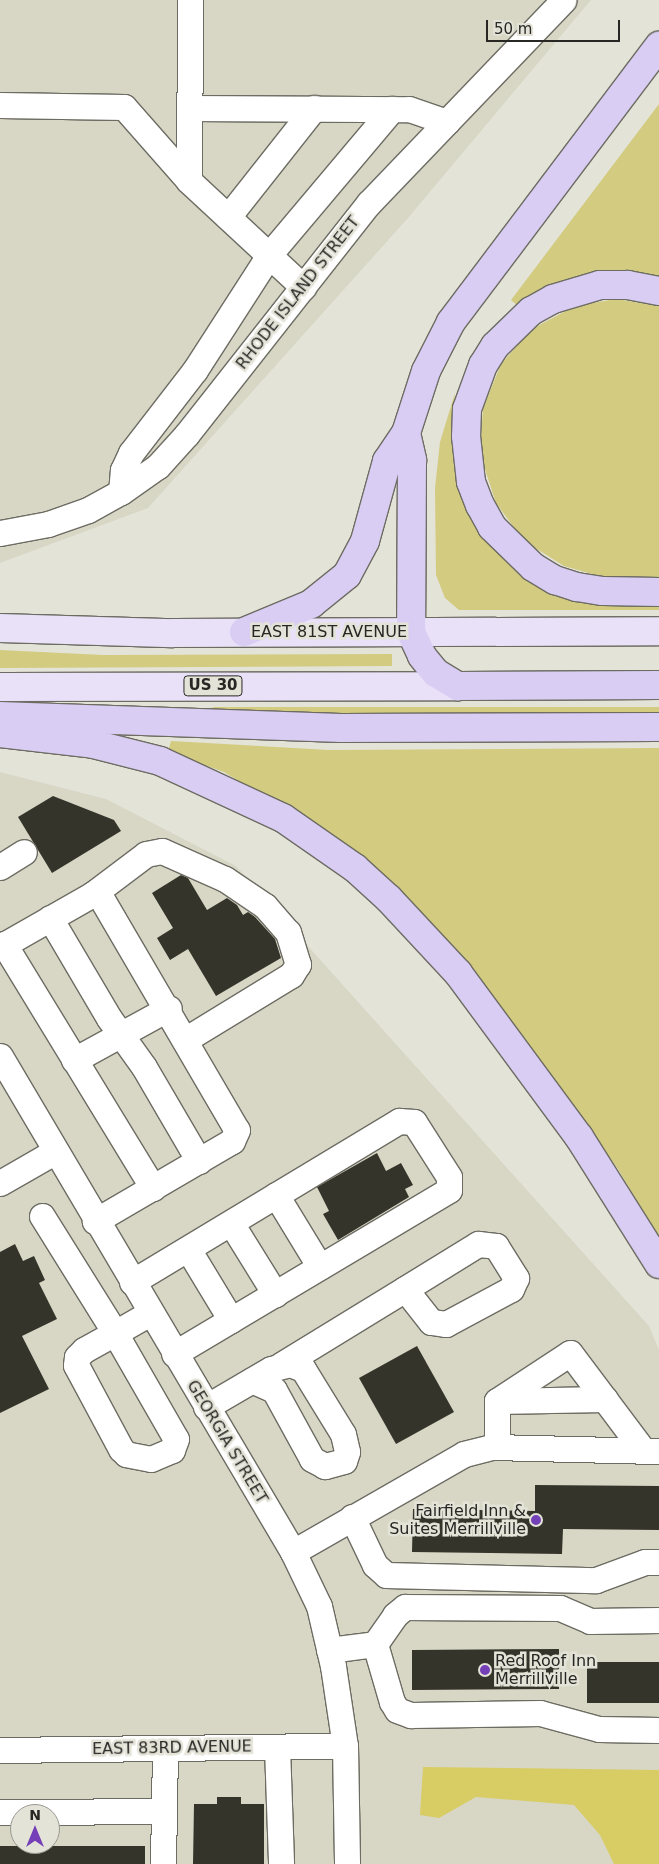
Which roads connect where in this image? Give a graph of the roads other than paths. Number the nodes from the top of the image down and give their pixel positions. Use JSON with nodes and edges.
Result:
{"nodes":[{"id":1,"x":190,"y":0,"type":"edge"},
{"id":2,"x":564,"y":0,"type":"edge"},
{"id":3,"x":659,"y":46,"type":"edge"},
{"id":4,"x":0,"y":105,"type":"edge"},
{"id":5,"x":190,"y":108,"type":"junction"},
{"id":6,"x":314,"y":108,"type":"junction"},
{"id":7,"x":392,"y":109,"type":"junction"},
{"id":8,"x":447,"y":122,"type":"junction"},
{"id":9,"x":189,"y":181,"type":"junction"},
{"id":10,"x":228,"y":217,"type":"junction"},
{"id":11,"x":269,"y":255,"type":"junction"},
{"id":12,"x":303,"y":286,"type":"junction"},
{"id":13,"x":659,"y":291,"type":"edge"},
{"id":14,"x":406,"y":433,"type":"junction"},
{"id":15,"x":122,"y":492,"type":"junction"},
{"id":16,"x":0,"y":533,"type":"edge"},
{"id":17,"x":659,"y":592,"type":"edge"},
{"id":18,"x":0,"y":628,"type":"edge"},
{"id":19,"x":659,"y":631,"type":"edge"},
{"id":20,"x":244,"y":632,"type":"junction"},
{"id":21,"x":411,"y":632,"type":"junction"},
{"id":22,"x":659,"y":685,"type":"edge"},
{"id":23,"x":458,"y":686,"type":"junction"},
{"id":24,"x":0,"y":687,"type":"edge"},
{"id":25,"x":0,"y":716,"type":"edge"},
{"id":26,"x":659,"y":728,"type":"edge"},
{"id":27,"x":0,"y":733,"type":"edge"},
{"id":28,"x":24,"y":852,"type":"dead end"},
{"id":29,"x":0,"y":867,"type":"edge"},
{"id":30,"x":93,"y":894,"type":"junction"},
{"id":31,"x":50,"y":918,"type":"junction"},
{"id":32,"x":2,"y":946,"type":"edge"},
{"id":33,"x":169,"y":1008,"type":"junction"},
{"id":34,"x":122,"y":1036,"type":"junction"},
{"id":35,"x":186,"y":1039,"type":"junction"},
{"id":36,"x":0,"y":1056,"type":"edge"},
{"id":37,"x":74,"y":1060,"type":"junction"},
{"id":38,"x":54,"y":1152,"type":"junction"},
{"id":39,"x":199,"y":1160,"type":"junction"},
{"id":40,"x":0,"y":1183,"type":"edge"},
{"id":41,"x":153,"y":1188,"type":"junction"},
{"id":42,"x":276,"y":1196,"type":"junction"},
{"id":43,"x":42,"y":1216,"type":"dead end"},
{"id":44,"x":95,"y":1221,"type":"junction"},
{"id":45,"x":231,"y":1223,"type":"junction"},
{"id":46,"x":188,"y":1249,"type":"junction"},
{"id":47,"x":659,"y":1264,"type":"edge"},
{"id":48,"x":320,"y":1267,"type":"junction"},
{"id":49,"x":132,"y":1282,"type":"junction"},
{"id":50,"x":405,"y":1289,"type":"dead end"},
{"id":51,"x":275,"y":1294,"type":"junction"},
{"id":52,"x":150,"y":1313,"type":"junction"},
{"id":53,"x":231,"y":1320,"type":"junction"},
{"id":54,"x":115,"y":1333,"type":"junction"},
{"id":55,"x":174,"y":1354,"type":"junction"},
{"id":56,"x":281,"y":1365,"type":"junction"},
{"id":57,"x":252,"y":1380,"type":"junction"},
{"id":58,"x":605,"y":1399,"type":"junction"},
{"id":59,"x":497,"y":1401,"type":"junction"},
{"id":60,"x":206,"y":1407,"type":"junction"},
{"id":61,"x":498,"y":1447,"type":"junction"},
{"id":62,"x":651,"y":1450,"type":"edge"},
{"id":63,"x":352,"y":1517,"type":"junction"},
{"id":64,"x":293,"y":1552,"type":"junction"},
{"id":65,"x":659,"y":1562,"type":"edge"},
{"id":66,"x":659,"y":1620,"type":"edge"},
{"id":67,"x":375,"y":1644,"type":"junction"},
{"id":68,"x":329,"y":1650,"type":"junction"},
{"id":69,"x":659,"y":1730,"type":"edge"},
{"id":70,"x":277,"y":1746,"type":"junction"},
{"id":71,"x":345,"y":1746,"type":"junction"},
{"id":72,"x":165,"y":1748,"type":"junction"},
{"id":73,"x":0,"y":1750,"type":"edge"},
{"id":74,"x":164,"y":1811,"type":"junction"},
{"id":75,"x":0,"y":1812,"type":"edge"},
{"id":76,"x":163,"y":1864,"type":"edge"},
{"id":77,"x":282,"y":1864,"type":"edge"},
{"id":78,"x":347,"y":1864,"type":"edge"}],
"edges":[{"from":1,"to":5,"type":"street"},
{"from":2,"to":8,"type":"street","name":"RHODE ISLAND STREET"},
{"from":3,"to":14,"type":"highway"},
{"from":4,"to":9,"type":"street"},
{"from":5,"to":6,"type":"street"},
{"from":5,"to":9,"type":"street"},
{"from":6,"to":7,"type":"street"},
{"from":6,"to":10,"type":"street"},
{"from":7,"to":8,"type":"street"},
{"from":7,"to":11,"type":"street"},
{"from":8,"to":12,"type":"street","name":"RHODE ISLAND STREET"},
{"from":9,"to":10,"type":"street"},
{"from":10,"to":11,"type":"street"},
{"from":11,"to":12,"type":"street"},
{"from":11,"to":15,"type":"street"},
{"from":12,"to":15,"type":"street","name":"RHODE ISLAND STREET"},
{"from":13,"to":17,"type":"highway"},
{"from":14,"to":20,"type":"highway"},
{"from":14,"to":21,"type":"highway"},
{"from":15,"to":16,"type":"street","name":"RHODE ISLAND STREET"},
{"from":18,"to":20,"type":"main road","name":"EAST 81ST AVENUE"},
{"from":19,"to":21,"type":"main road","name":"EAST 81ST AVENUE"},
{"from":20,"to":21,"type":"main road","name":"EAST 81ST AVENUE"},
{"from":21,"to":23,"type":"highway"},
{"from":22,"to":23,"type":"highway","number":"US 30"},
{"from":23,"to":24,"type":"main road","number":"US 30"},
{"from":25,"to":26,"type":"highway"},
{"from":27,"to":47,"type":"highway"},
{"from":28,"to":29,"type":"street"},
{"from":30,"to":31,"type":"street"},
{"from":30,"to":33,"type":"street"},
{"from":30,"to":35,"type":"street"},
{"from":31,"to":32,"type":"street"},
{"from":31,"to":34,"type":"street"},
{"from":32,"to":37,"type":"street"},
{"from":33,"to":34,"type":"street"},
{"from":33,"to":35,"type":"street"},
{"from":34,"to":37,"type":"street"},
{"from":34,"to":39,"type":"street"},
{"from":35,"to":39,"type":"street"},
{"from":36,"to":38,"type":"street","name":"GEORGIA STREET"},
{"from":37,"to":41,"type":"street"},
{"from":38,"to":40,"type":"street"},
{"from":38,"to":44,"type":"street","name":"GEORGIA STREET"},
{"from":39,"to":41,"type":"street"},
{"from":41,"to":44,"type":"street"},
{"from":42,"to":45,"type":"street"},
{"from":42,"to":48,"type":"street"},
{"from":42,"to":48,"type":"street"},
{"from":43,"to":54,"type":"street"},
{"from":44,"to":49,"type":"street","name":"GEORGIA STREET"},
{"from":45,"to":46,"type":"street"},
{"from":45,"to":51,"type":"street"},
{"from":46,"to":49,"type":"street"},
{"from":46,"to":53,"type":"street"},
{"from":48,"to":51,"type":"street"},
{"from":49,"to":52,"type":"street","name":"GEORGIA STREET"},
{"from":50,"to":56,"type":"street"},
{"from":51,"to":53,"type":"street"},
{"from":52,"to":54,"type":"street"},
{"from":52,"to":55,"type":"street","name":"GEORGIA STREET"},
{"from":53,"to":55,"type":"street"},
{"from":54,"to":54,"type":"street"},
{"from":55,"to":60,"type":"street","name":"GEORGIA STREET"},
{"from":56,"to":57,"type":"street"},
{"from":56,"to":57,"type":"street"},
{"from":57,"to":60,"type":"street"},
{"from":58,"to":59,"type":"street"},
{"from":58,"to":59,"type":"street"},
{"from":58,"to":62,"type":"street"},
{"from":59,"to":61,"type":"street"},
{"from":60,"to":64,"type":"street","name":"GEORGIA STREET"},
{"from":61,"to":62,"type":"street"},
{"from":61,"to":63,"type":"street"},
{"from":63,"to":64,"type":"street"},
{"from":63,"to":65,"type":"street"},
{"from":64,"to":68,"type":"street","name":"GEORGIA STREET"},
{"from":66,"to":67,"type":"street"},
{"from":67,"to":68,"type":"street"},
{"from":67,"to":69,"type":"street"},
{"from":68,"to":71,"type":"street","name":"GEORGIA STREET"},
{"from":70,"to":71,"type":"street","name":"EAST 83RD AVENUE"},
{"from":70,"to":72,"type":"street","name":"EAST 83RD AVENUE"},
{"from":70,"to":77,"type":"street"},
{"from":71,"to":78,"type":"street","name":"GEORGIA STREET"},
{"from":72,"to":73,"type":"street","name":"EAST 83RD AVENUE"},
{"from":72,"to":74,"type":"street"},
{"from":74,"to":75,"type":"street"},
{"from":74,"to":76,"type":"street"}]}
